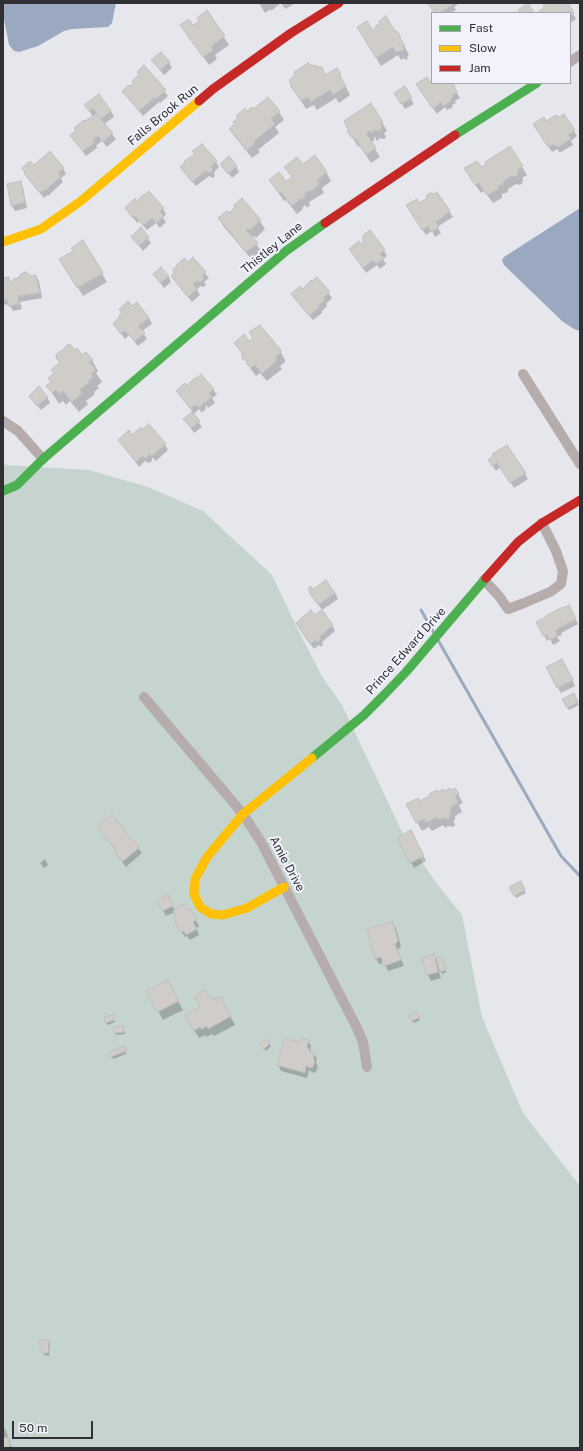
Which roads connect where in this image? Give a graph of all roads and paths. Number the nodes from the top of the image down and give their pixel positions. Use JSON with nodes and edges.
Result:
{"nodes":[{"id":1,"x":339,"y":3,"type":"edge"},
{"id":2,"x":580,"y":55,"type":"edge"},
{"id":3,"x":571,"y":61,"type":"edge"},
{"id":4,"x":535,"y":84,"type":"edge"},
{"id":5,"x":3,"y":242,"type":"edge"},
{"id":6,"x":523,"y":374,"type":"dead end"},
{"id":7,"x":3,"y":421,"type":"edge"},
{"id":8,"x":43,"y":459,"type":"junction"},
{"id":9,"x":580,"y":464,"type":"edge"},
{"id":10,"x":3,"y":491,"type":"edge"},
{"id":11,"x":580,"y":500,"type":"edge"},
{"id":12,"x":542,"y":523,"type":"junction"},
{"id":13,"x":484,"y":580,"type":"junction"},
{"id":14,"x":144,"y":697,"type":"dead end"},
{"id":15,"x":243,"y":814,"type":"junction"},
{"id":16,"x":284,"y":887,"type":"junction"},
{"id":17,"x":367,"y":1067,"type":"dead end"}],
"edges":[{"from":1,"to":5,"type":"street","name":"Falls Brook Run"},
{"from":2,"to":3,"type":"street"},
{"from":4,"to":8,"type":"street","name":"Thistley Lane"},
{"from":6,"to":9,"type":"street"},
{"from":7,"to":8,"type":"street"},
{"from":8,"to":10,"type":"street","name":"Thistley Lane"},
{"from":11,"to":12,"type":"street","name":"Prince Edward Drive"},
{"from":12,"to":13,"type":"street","name":"Prince Edward Drive"},
{"from":12,"to":13,"type":"street"},
{"from":13,"to":15,"type":"street","name":"Prince Edward Drive"},
{"from":14,"to":15,"type":"street","name":"Amie Drive"},
{"from":15,"to":16,"type":"street","name":"Amie Drive"},
{"from":15,"to":16,"type":"street","name":"Prince Edward Drive"},
{"from":16,"to":17,"type":"street","name":"Amie Drive"}]}
